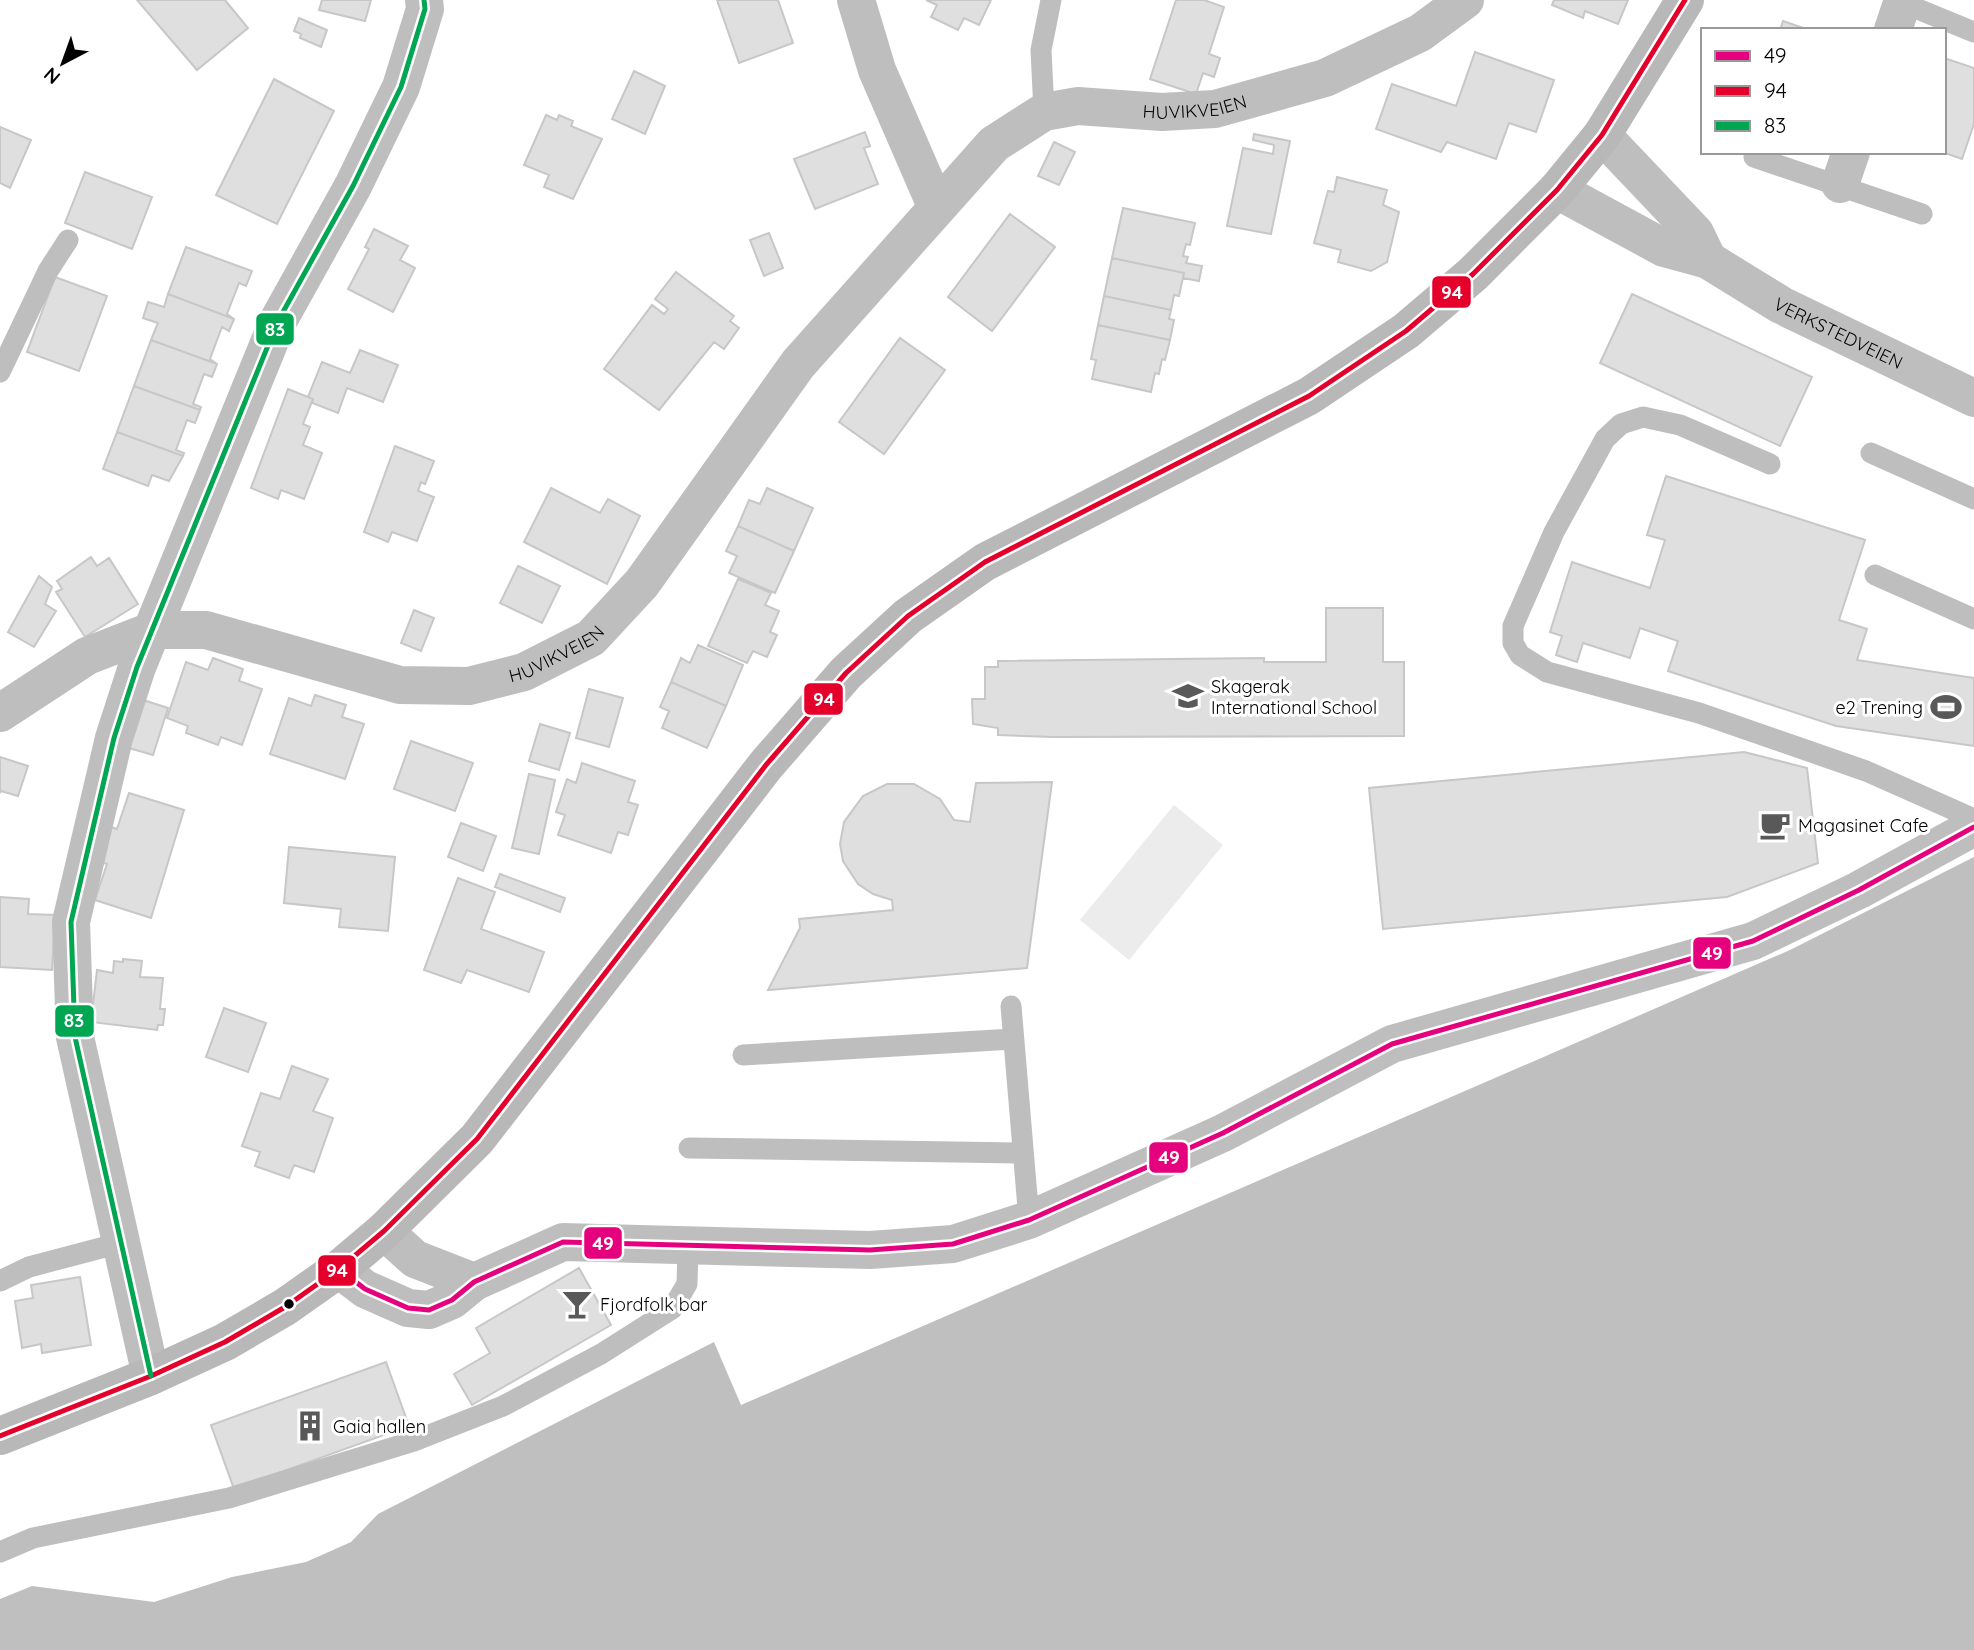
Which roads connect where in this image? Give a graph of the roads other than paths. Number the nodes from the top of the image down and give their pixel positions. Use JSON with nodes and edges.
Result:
{"nodes":[{"id":1,"x":424,"y":0,"type":"edge"},
{"id":2,"x":856,"y":0,"type":"edge"},
{"id":3,"x":1051,"y":0,"type":"edge"},
{"id":4,"x":1465,"y":0,"type":"edge"},
{"id":5,"x":1685,"y":0,"type":"edge"},
{"id":6,"x":1900,"y":11,"type":"edge"},
{"id":7,"x":1974,"y":32,"type":"edge"},
{"id":8,"x":1044,"y":112,"type":"junction"},
{"id":9,"x":1602,"y":135,"type":"junction"},
{"id":10,"x":1754,"y":157,"type":"dead end"},
{"id":11,"x":1846,"y":168,"type":"edge"},
{"id":12,"x":1557,"y":190,"type":"junction"},
{"id":13,"x":936,"y":206,"type":"junction"},
{"id":14,"x":1922,"y":214,"type":"dead end"},
{"id":15,"x":68,"y":240,"type":"dead end"},
{"id":16,"x":1708,"y":260,"type":"junction"},
{"id":17,"x":0,"y":372,"type":"edge"},
{"id":18,"x":1974,"y":398,"type":"edge"},
{"id":19,"x":1871,"y":453,"type":"dead end"},
{"id":20,"x":1770,"y":464,"type":"dead end"},
{"id":21,"x":1974,"y":499,"type":"edge"},
{"id":22,"x":1875,"y":575,"type":"dead end"},
{"id":23,"x":1974,"y":619,"type":"edge"},
{"id":24,"x":154,"y":630,"type":"junction"},
{"id":25,"x":0,"y":713,"type":"edge"},
{"id":26,"x":1974,"y":819,"type":"edge"},
{"id":27,"x":1974,"y":827,"type":"edge"},
{"id":28,"x":1011,"y":1006,"type":"dead end"},
{"id":29,"x":1013,"y":1038,"type":"junction"},
{"id":30,"x":743,"y":1055,"type":"dead end"},
{"id":31,"x":689,"y":1148,"type":"dead end"},
{"id":32,"x":1023,"y":1153,"type":"junction"},
{"id":33,"x":1028,"y":1220,"type":"junction"},
{"id":34,"x":384,"y":1231,"type":"junction"},
{"id":35,"x":120,"y":1243,"type":"junction"},
{"id":36,"x":688,"y":1247,"type":"junction"},
{"id":37,"x":339,"y":1269,"type":"junction"},
{"id":38,"x":0,"y":1281,"type":"edge"},
{"id":39,"x":474,"y":1282,"type":"junction"},
{"id":40,"x":151,"y":1376,"type":"junction"},
{"id":41,"x":0,"y":1436,"type":"edge"},
{"id":42,"x":0,"y":1552,"type":"edge"}],
"edges":[{"from":1,"to":24,"type":"street"},
{"from":2,"to":13,"type":"street"},
{"from":3,"to":8,"type":"lane"},
{"from":4,"to":8,"type":"street","name":"HUVIKVEIEN"},
{"from":5,"to":9,"type":"main road"},
{"from":6,"to":7,"type":"lane"},
{"from":8,"to":13,"type":"street","name":"HUVIKVEIEN"},
{"from":9,"to":12,"type":"main road"},
{"from":9,"to":16,"type":"street"},
{"from":10,"to":11,"type":"lane"},
{"from":11,"to":14,"type":"lane"},
{"from":12,"to":16,"type":"street","name":"VERKSTEDVEIEN"},
{"from":12,"to":34,"type":"main road"},
{"from":13,"to":24,"type":"street","name":"HUVIKVEIEN"},
{"from":15,"to":17,"type":"lane"},
{"from":16,"to":18,"type":"street","name":"VERKSTEDVEIEN"},
{"from":19,"to":21,"type":"lane"},
{"from":20,"to":26,"type":"lane"},
{"from":22,"to":23,"type":"lane"},
{"from":24,"to":25,"type":"street","name":"HUVIKVEIEN"},
{"from":24,"to":35,"type":"street"},
{"from":27,"to":33,"type":"street"},
{"from":28,"to":29,"type":"lane"},
{"from":29,"to":30,"type":"lane"},
{"from":29,"to":32,"type":"lane"},
{"from":31,"to":32,"type":"lane"},
{"from":32,"to":33,"type":"lane"},
{"from":33,"to":36,"type":"street"},
{"from":34,"to":37,"type":"main road"},
{"from":34,"to":39,"type":"street"},
{"from":35,"to":38,"type":"lane"},
{"from":35,"to":40,"type":"street"},
{"from":36,"to":39,"type":"street"},
{"from":36,"to":42,"type":"lane"},
{"from":37,"to":39,"type":"street"},
{"from":37,"to":40,"type":"main road"},
{"from":40,"to":41,"type":"main road"}]}
